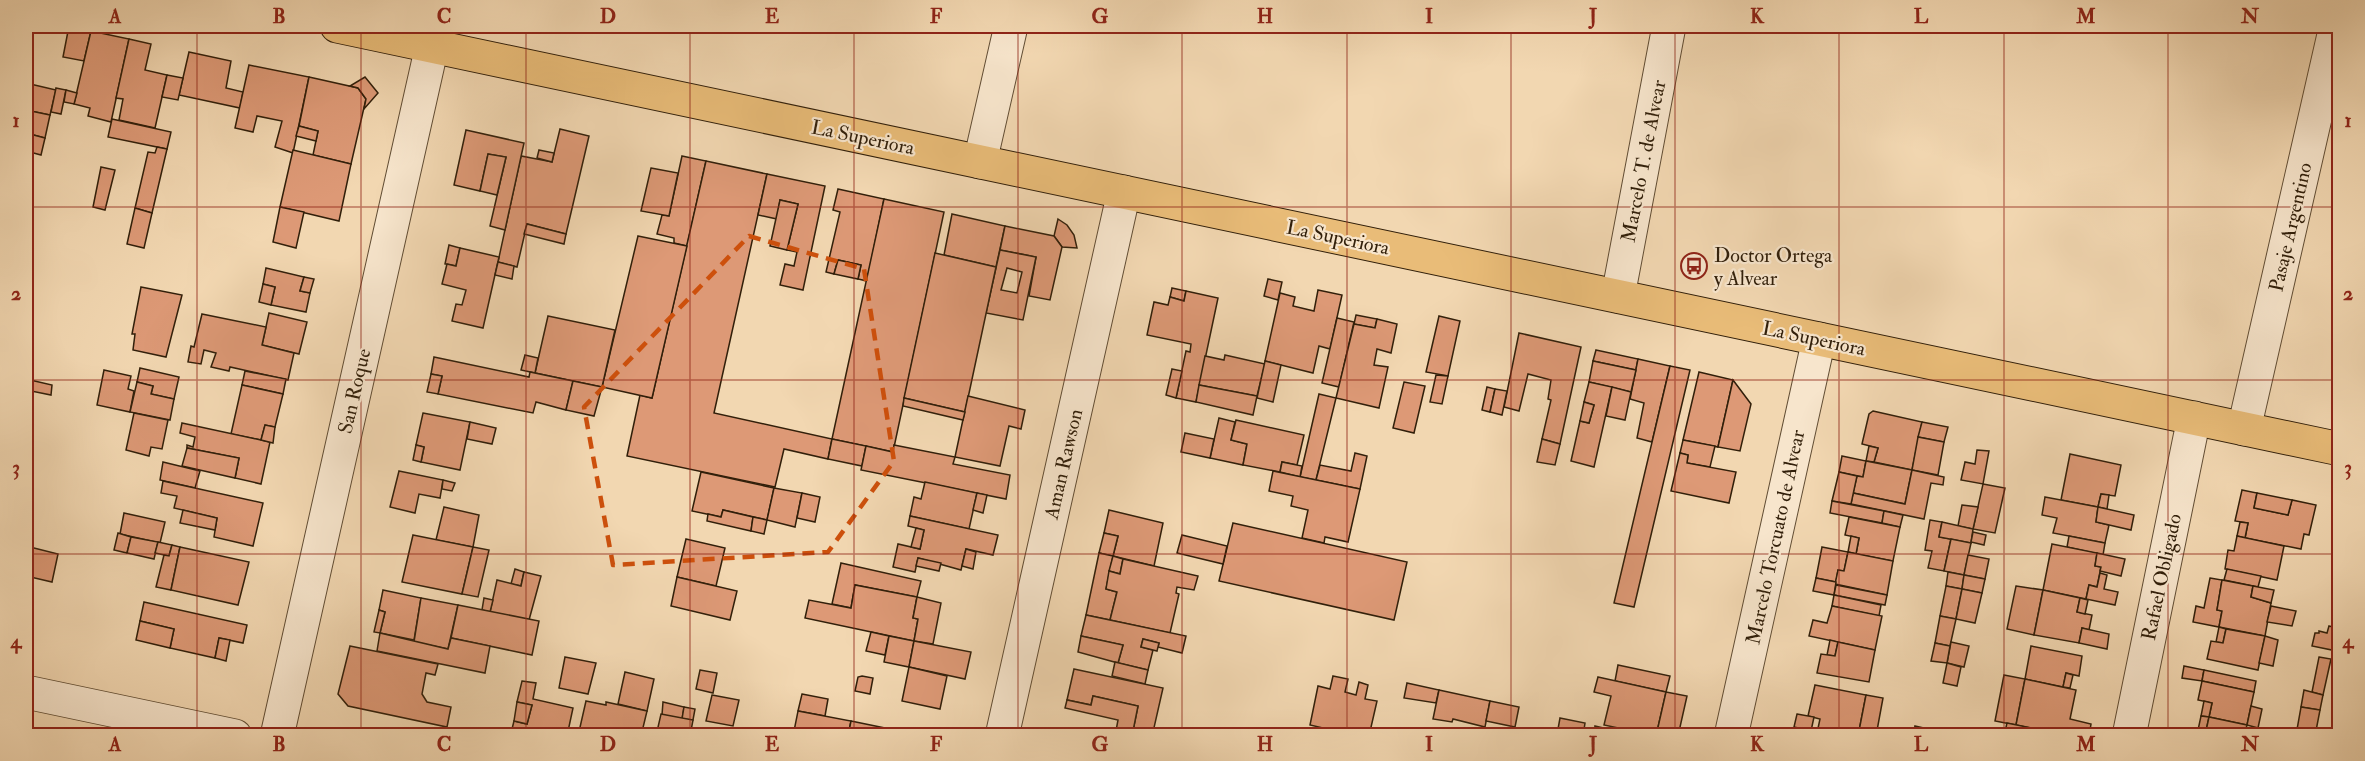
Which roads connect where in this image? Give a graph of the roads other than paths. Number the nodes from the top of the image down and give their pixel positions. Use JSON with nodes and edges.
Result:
{"nodes":[{"id":1,"x":1011,"y":26,"type":"edge"},
{"id":2,"x":1669,"y":26,"type":"edge"},
{"id":3,"x":2336,"y":26,"type":"edge"},
{"id":4,"x":348,"y":27,"type":"edge"},
{"id":5,"x":432,"y":46,"type":"junction"},
{"id":6,"x":980,"y":162,"type":"junction"},
{"id":7,"x":1124,"y":192,"type":"junction"},
{"id":8,"x":1618,"y":296,"type":"junction"},
{"id":9,"x":1819,"y":339,"type":"junction"},
{"id":10,"x":2194,"y":418,"type":"junction"},
{"id":11,"x":2244,"y":429,"type":"junction"},
{"id":12,"x":2340,"y":449,"type":"edge"},
{"id":13,"x":26,"y":692,"type":"edge"},
{"id":14,"x":235,"y":735,"type":"edge"},
{"id":15,"x":277,"y":735,"type":"edge"},
{"id":16,"x":1002,"y":735,"type":"edge"},
{"id":17,"x":1731,"y":735,"type":"edge"},
{"id":18,"x":2129,"y":735,"type":"edge"}],
"edges":[{"from":1,"to":6,"type":"street"},
{"from":2,"to":8,"type":"street","name":"Marcelo T. de Alvear"},
{"from":3,"to":11,"type":"street","name":"Pasaje Argentino"},
{"from":4,"to":5,"type":"main road","name":"La Superiora"},
{"from":5,"to":6,"type":"main road","name":"La Superiora"},
{"from":5,"to":15,"type":"street","name":"San Roque"},
{"from":6,"to":7,"type":"main road","name":"La Superiora"},
{"from":7,"to":8,"type":"main road","name":"La Superiora"},
{"from":7,"to":16,"type":"street","name":"Aman Rawson"},
{"from":8,"to":9,"type":"main road","name":"La Superiora"},
{"from":9,"to":10,"type":"main road","name":"La Superiora"},
{"from":9,"to":17,"type":"street","name":"Marcelo Torcuato de Alvear"},
{"from":10,"to":11,"type":"main road","name":"La Superiora"},
{"from":10,"to":18,"type":"street","name":"Rafael Obligado"},
{"from":11,"to":12,"type":"main road","name":"La Superiora"},
{"from":13,"to":14,"type":"street"}]}
